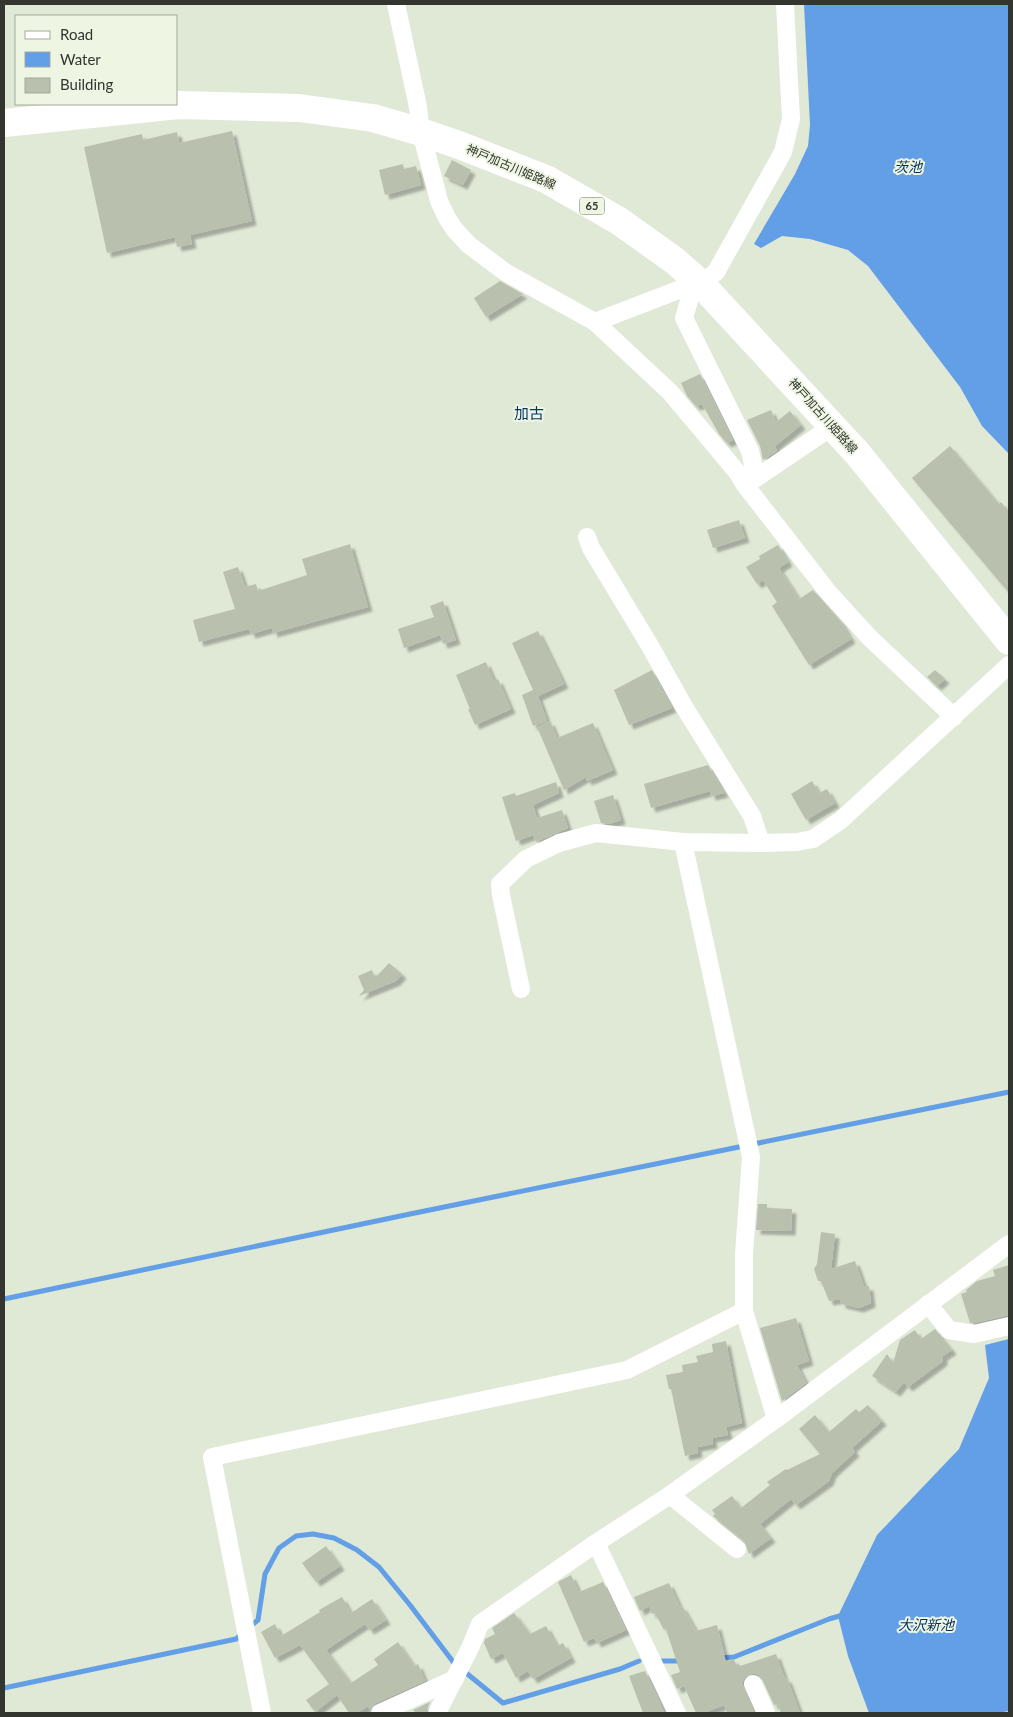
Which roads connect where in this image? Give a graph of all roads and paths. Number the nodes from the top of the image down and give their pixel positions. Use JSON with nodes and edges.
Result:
{"nodes":[{"id":1,"x":396,"y":4,"type":"edge"},
{"id":2,"x":785,"y":4,"type":"edge"},
{"id":3,"x":4,"y":122,"type":"edge"},
{"id":4,"x":421,"y":132,"type":"junction"},
{"id":5,"x":697,"y":284,"type":"junction"},
{"id":6,"x":595,"y":322,"type":"junction"},
{"id":7,"x":833,"y":426,"type":"junction"},
{"id":8,"x":750,"y":482,"type":"junction"},
{"id":9,"x":587,"y":537,"type":"dead end"},
{"id":10,"x":1009,"y":642,"type":"edge"},
{"id":11,"x":1009,"y":665,"type":"edge"},
{"id":12,"x":954,"y":717,"type":"junction"},
{"id":13,"x":683,"y":842,"type":"junction"},
{"id":14,"x":761,"y":843,"type":"junction"},
{"id":15,"x":521,"y":989,"type":"dead end"},
{"id":16,"x":1009,"y":1244,"type":"edge"},
{"id":17,"x":928,"y":1304,"type":"junction"},
{"id":18,"x":744,"y":1310,"type":"junction"},
{"id":19,"x":1009,"y":1326,"type":"edge"},
{"id":20,"x":776,"y":1419,"type":"junction"},
{"id":21,"x":670,"y":1495,"type":"junction"},
{"id":22,"x":596,"y":1543,"type":"junction"},
{"id":23,"x":737,"y":1549,"type":"dead end"},
{"id":24,"x":455,"y":1679,"type":"junction"},
{"id":25,"x":753,"y":1684,"type":"dead end"},
{"id":26,"x":262,"y":1713,"type":"edge"},
{"id":27,"x":380,"y":1713,"type":"edge"},
{"id":28,"x":438,"y":1713,"type":"edge"},
{"id":29,"x":677,"y":1713,"type":"edge"},
{"id":30,"x":766,"y":1713,"type":"edge"}],
"edges":[{"from":1,"to":4,"type":"street"},
{"from":2,"to":5,"type":"street"},
{"from":3,"to":4,"type":"main road","name":"神戸加古川姫路線","number":"65"},
{"from":4,"to":5,"type":"main road","name":"神戸加古川姫路線","number":"65"},
{"from":4,"to":6,"type":"street"},
{"from":5,"to":6,"type":"street"},
{"from":5,"to":7,"type":"main road","name":"神戸加古川姫路線","number":"65"},
{"from":5,"to":8,"type":"street"},
{"from":6,"to":8,"type":"street"},
{"from":7,"to":8,"type":"street"},
{"from":7,"to":10,"type":"main road","name":"神戸加古川姫路線","number":"65"},
{"from":8,"to":12,"type":"street"},
{"from":9,"to":14,"type":"street"},
{"from":11,"to":12,"type":"street"},
{"from":12,"to":14,"type":"street"},
{"from":13,"to":14,"type":"street"},
{"from":13,"to":15,"type":"street"},
{"from":13,"to":18,"type":"street"},
{"from":16,"to":17,"type":"street"},
{"from":17,"to":19,"type":"street"},
{"from":17,"to":20,"type":"street"},
{"from":18,"to":20,"type":"street"},
{"from":18,"to":26,"type":"street"},
{"from":20,"to":21,"type":"street"},
{"from":21,"to":22,"type":"street"},
{"from":21,"to":23,"type":"street"},
{"from":22,"to":24,"type":"street"},
{"from":22,"to":29,"type":"street"},
{"from":24,"to":27,"type":"street"},
{"from":24,"to":28,"type":"street"},
{"from":25,"to":30,"type":"street"}]}
